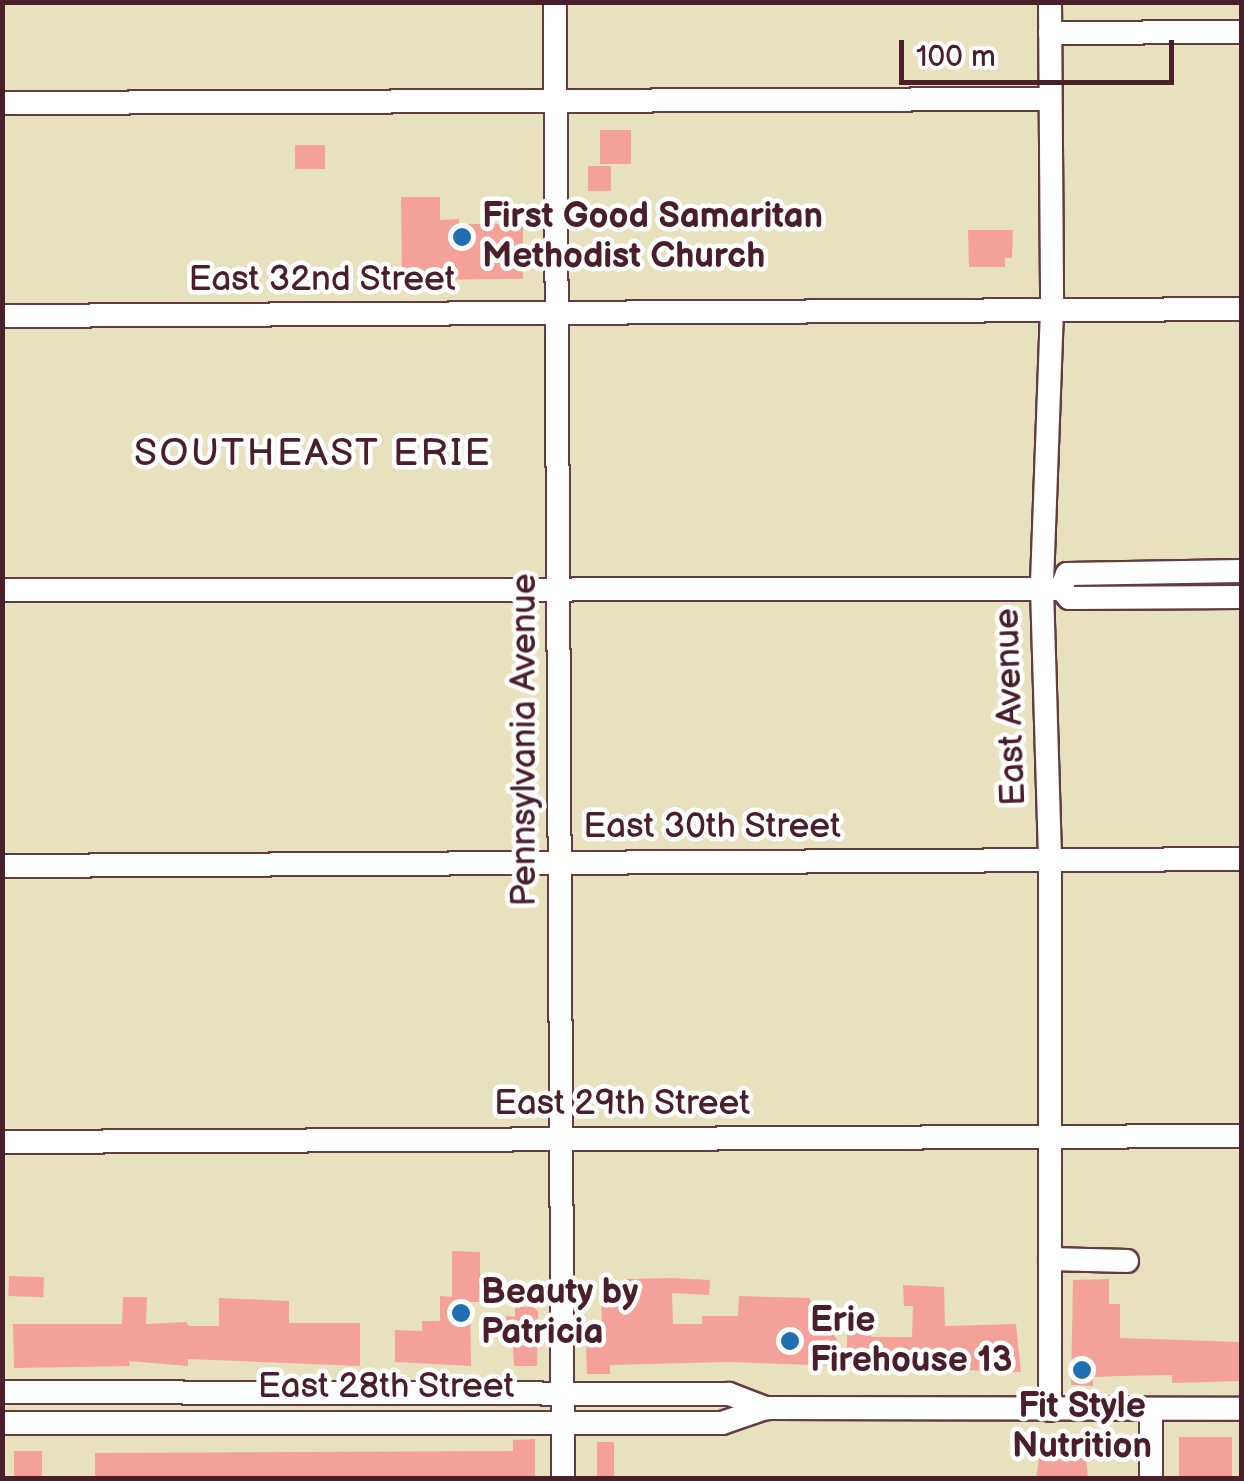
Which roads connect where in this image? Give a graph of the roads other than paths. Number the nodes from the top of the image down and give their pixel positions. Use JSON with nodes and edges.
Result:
{"nodes":[{"id":1,"x":555,"y":2,"type":"edge"},
{"id":2,"x":1050,"y":2,"type":"edge"},
{"id":3,"x":1242,"y":32,"type":"edge"},
{"id":4,"x":1050,"y":33,"type":"junction"},
{"id":5,"x":1048,"y":99,"type":"junction"},
{"id":6,"x":555,"y":100,"type":"junction"},
{"id":7,"x":2,"y":102,"type":"edge"},
{"id":8,"x":1242,"y":309,"type":"edge"},
{"id":9,"x":1052,"y":310,"type":"junction"},
{"id":10,"x":557,"y":314,"type":"junction"},
{"id":11,"x":2,"y":316,"type":"edge"},
{"id":12,"x":1242,"y":572,"type":"edge"},
{"id":13,"x":560,"y":588,"type":"junction"},
{"id":14,"x":1052,"y":588,"type":"junction"},
{"id":15,"x":2,"y":590,"type":"edge"},
{"id":16,"x":1242,"y":597,"type":"edge"},
{"id":17,"x":1242,"y":858,"type":"edge"},
{"id":18,"x":1050,"y":860,"type":"junction"},
{"id":19,"x":559,"y":862,"type":"junction"},
{"id":20,"x":2,"y":866,"type":"edge"},
{"id":21,"x":1050,"y":1136,"type":"junction"},
{"id":22,"x":1242,"y":1136,"type":"edge"},
{"id":23,"x":561,"y":1140,"type":"junction"},
{"id":24,"x":2,"y":1142,"type":"edge"},
{"id":25,"x":1050,"y":1259,"type":"junction"},
{"id":26,"x":1127,"y":1262,"type":"dead end"},
{"id":27,"x":2,"y":1392,"type":"edge"},
{"id":28,"x":563,"y":1392,"type":"junction"},
{"id":29,"x":766,"y":1408,"type":"junction"},
{"id":30,"x":1242,"y":1409,"type":"edge"},
{"id":31,"x":1050,"y":1410,"type":"junction"},
{"id":32,"x":1151,"y":1410,"type":"junction"},
{"id":33,"x":563,"y":1422,"type":"junction"},
{"id":34,"x":2,"y":1423,"type":"edge"},
{"id":35,"x":564,"y":1478,"type":"edge"},
{"id":36,"x":1151,"y":1478,"type":"edge"}],
"edges":[{"from":1,"to":6,"type":"street","name":"Pennsylvania Avenue"},
{"from":2,"to":4,"type":"street","name":"East Avenue"},
{"from":3,"to":4,"type":"street"},
{"from":4,"to":5,"type":"street","name":"East Avenue"},
{"from":5,"to":6,"type":"street"},
{"from":5,"to":9,"type":"street","name":"East Avenue"},
{"from":6,"to":7,"type":"street"},
{"from":6,"to":10,"type":"street","name":"Pennsylvania Avenue"},
{"from":8,"to":9,"type":"street","name":"East 32nd Street"},
{"from":9,"to":10,"type":"street","name":"East 32nd Street"},
{"from":9,"to":14,"type":"street","name":"East Avenue"},
{"from":10,"to":11,"type":"street","name":"East 32nd Street"},
{"from":10,"to":13,"type":"street","name":"Pennsylvania Avenue"},
{"from":12,"to":14,"type":"street"},
{"from":13,"to":14,"type":"street"},
{"from":13,"to":15,"type":"street"},
{"from":13,"to":19,"type":"street","name":"Pennsylvania Avenue"},
{"from":14,"to":16,"type":"street"},
{"from":14,"to":18,"type":"street","name":"East Avenue"},
{"from":17,"to":18,"type":"street","name":"East 30th Street"},
{"from":18,"to":19,"type":"street","name":"East 30th Street"},
{"from":18,"to":21,"type":"street","name":"East Avenue"},
{"from":19,"to":20,"type":"street","name":"East 30th Street"},
{"from":19,"to":23,"type":"street","name":"Pennsylvania Avenue"},
{"from":21,"to":22,"type":"street","name":"East 29th Street"},
{"from":21,"to":23,"type":"street","name":"East 29th Street"},
{"from":21,"to":25,"type":"street","name":"East Avenue"},
{"from":23,"to":24,"type":"street","name":"East 29th Street"},
{"from":23,"to":28,"type":"street","name":"Pennsylvania Avenue"},
{"from":25,"to":26,"type":"street"},
{"from":25,"to":31,"type":"street","name":"East Avenue"},
{"from":27,"to":28,"type":"street","name":"East 28th Street"},
{"from":28,"to":29,"type":"street","name":"East 28th Street"},
{"from":28,"to":33,"type":"street","name":"Pennsylvania Avenue"},
{"from":29,"to":31,"type":"street","name":"East 28th Street"},
{"from":29,"to":33,"type":"street","name":"East 28th Street"},
{"from":30,"to":32,"type":"street","name":"East 28th Street"},
{"from":31,"to":32,"type":"street","name":"East 28th Street"},
{"from":32,"to":36,"type":"street"},
{"from":33,"to":34,"type":"street","name":"East 28th Street"},
{"from":33,"to":35,"type":"street","name":"Pennsylvania Avenue"}]}
